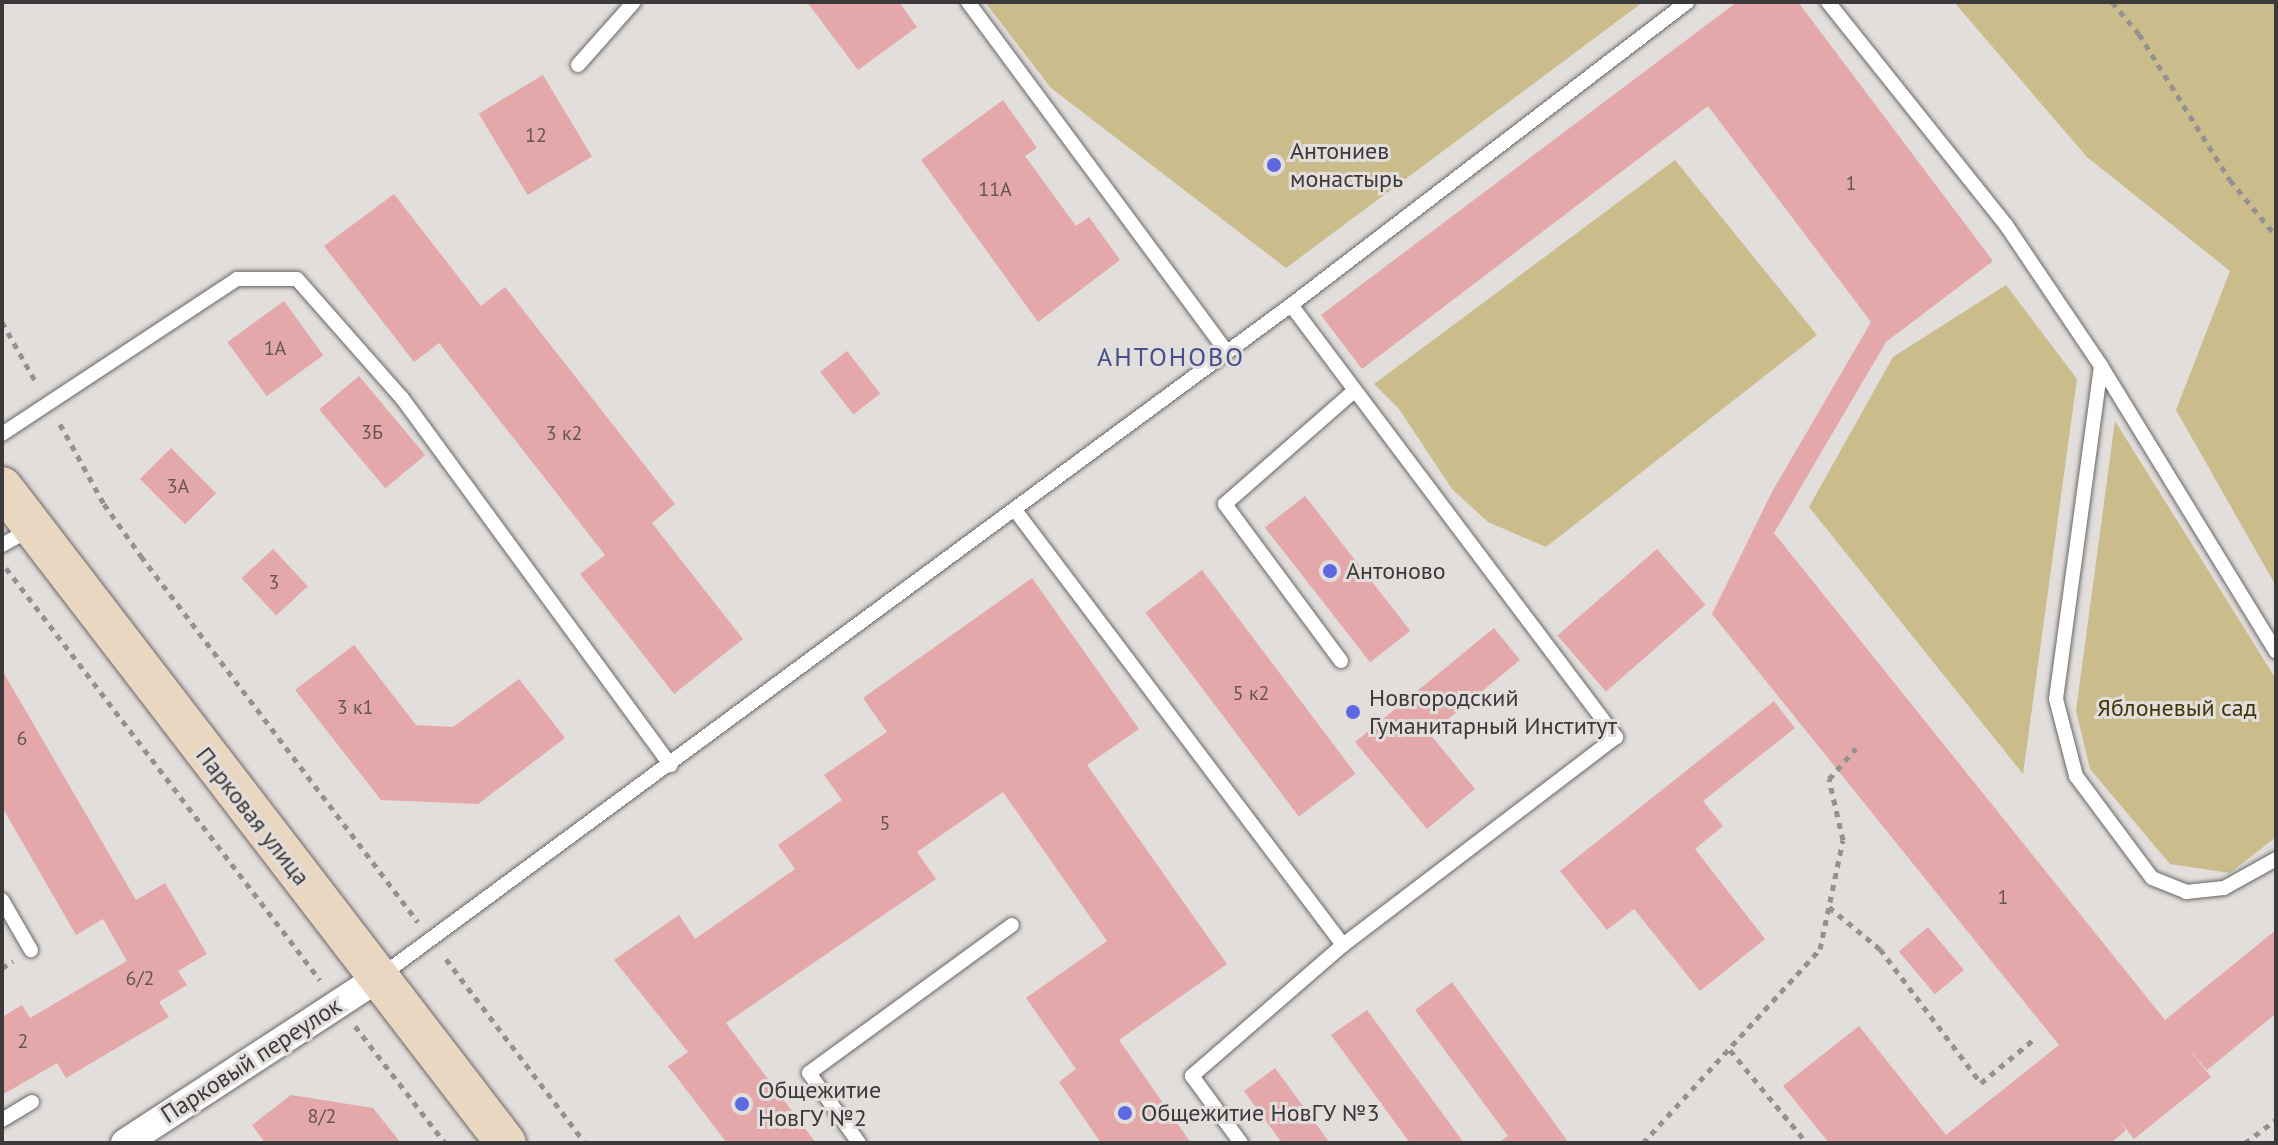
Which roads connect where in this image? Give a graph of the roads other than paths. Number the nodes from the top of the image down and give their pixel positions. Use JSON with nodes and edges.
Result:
{"nodes":[{"id":1,"x":634,"y":2,"type":"edge"},
{"id":2,"x":968,"y":2,"type":"edge"},
{"id":3,"x":1687,"y":2,"type":"edge"},
{"id":4,"x":1828,"y":2,"type":"edge"},
{"id":5,"x":578,"y":65,"type":"dead end"},
{"id":6,"x":1291,"y":305,"type":"junction"},
{"id":7,"x":1227,"y":352,"type":"junction"},
{"id":8,"x":2101,"y":366,"type":"junction"},
{"id":9,"x":1354,"y":391,"type":"junction"},
{"id":10,"x":2,"y":434,"type":"edge"},
{"id":11,"x":2,"y":487,"type":"edge"},
{"id":12,"x":1015,"y":510,"type":"junction"},
{"id":13,"x":17,"y":537,"type":"edge"},
{"id":14,"x":2276,"y":652,"type":"edge"},
{"id":15,"x":1341,"y":661,"type":"dead end"},
{"id":16,"x":671,"y":765,"type":"junction"},
{"id":17,"x":2276,"y":859,"type":"edge"},
{"id":18,"x":2,"y":900,"type":"edge"},
{"id":19,"x":1012,"y":925,"type":"dead end"},
{"id":20,"x":1343,"y":945,"type":"junction"},
{"id":21,"x":31,"y":950,"type":"dead end"},
{"id":22,"x":378,"y":978,"type":"junction"},
{"id":23,"x":32,"y":1102,"type":"dead end"},
{"id":24,"x":2,"y":1120,"type":"edge"},
{"id":25,"x":125,"y":1143,"type":"edge"},
{"id":26,"x":506,"y":1143,"type":"edge"},
{"id":27,"x":859,"y":1143,"type":"edge"},
{"id":28,"x":1241,"y":1143,"type":"edge"}],
"edges":[{"from":1,"to":5,"type":"lane"},
{"from":2,"to":7,"type":"lane"},
{"from":3,"to":6,"type":"lane"},
{"from":4,"to":8,"type":"lane"},
{"from":6,"to":7,"type":"lane"},
{"from":6,"to":9,"type":"lane"},
{"from":7,"to":12,"type":"lane"},
{"from":8,"to":14,"type":"lane"},
{"from":8,"to":17,"type":"lane"},
{"from":9,"to":15,"type":"lane"},
{"from":9,"to":20,"type":"lane"},
{"from":10,"to":16,"type":"lane"},
{"from":11,"to":13,"type":"street","name":"Парковая улица"},
{"from":12,"to":16,"type":"lane"},
{"from":12,"to":20,"type":"lane"},
{"from":13,"to":22,"type":"street","name":"Парковая улица"},
{"from":16,"to":22,"type":"lane"},
{"from":18,"to":21,"type":"lane"},
{"from":19,"to":27,"type":"lane"},
{"from":20,"to":28,"type":"lane"},
{"from":22,"to":25,"type":"street","name":"Парковый переулок"},
{"from":22,"to":26,"type":"street","name":"Парковая улица"},
{"from":23,"to":24,"type":"lane"}]}
